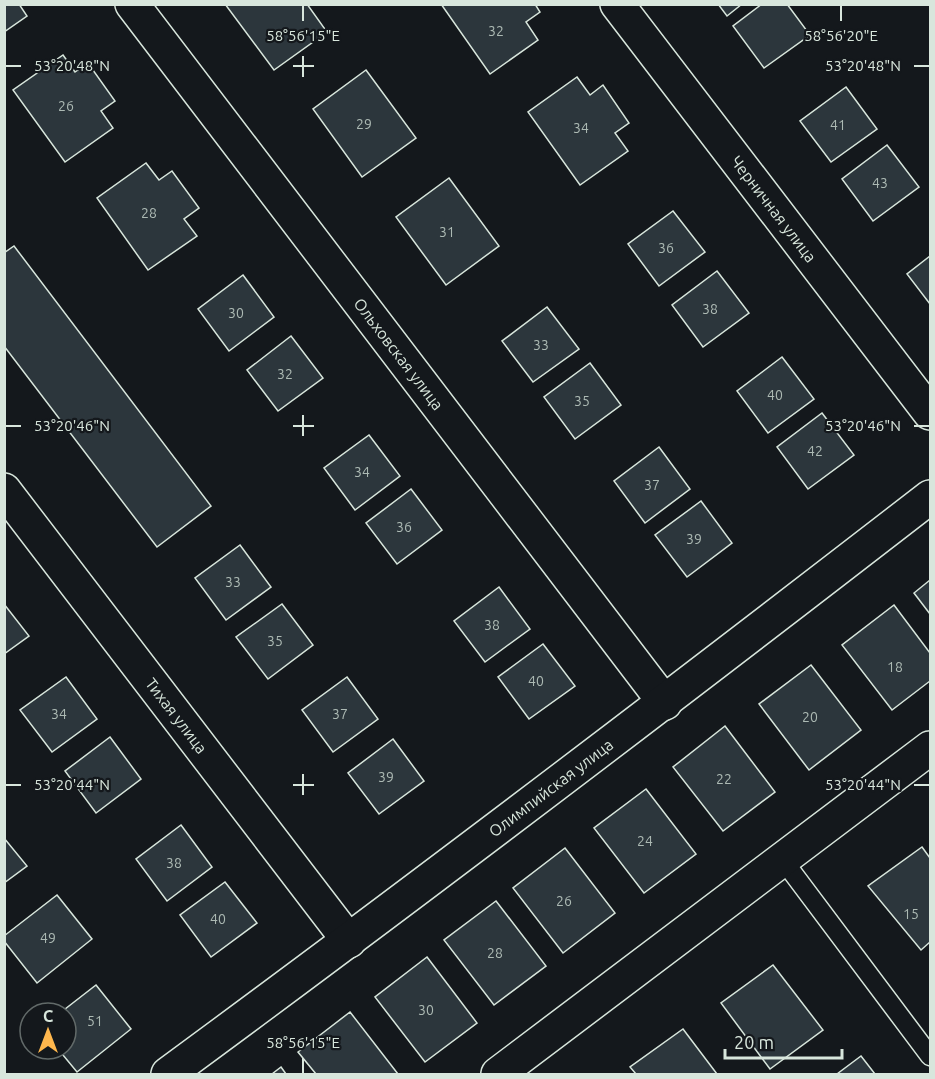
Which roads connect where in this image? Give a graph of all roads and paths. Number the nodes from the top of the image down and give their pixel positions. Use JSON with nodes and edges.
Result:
{"nodes":[{"id":1,"x":132,"y":4,"type":"edge"},
{"id":2,"x":617,"y":4,"type":"edge"},
{"id":3,"x":930,"y":413,"type":"edge"},
{"id":4,"x":4,"y":490,"type":"edge"},
{"id":5,"x":930,"y":497,"type":"edge"},
{"id":6,"x":666,"y":702,"type":"junction"},
{"id":7,"x":930,"y":748,"type":"edge"},
{"id":8,"x":783,"y":860,"type":"junction"},
{"id":9,"x":349,"y":941,"type":"junction"},
{"id":10,"x":930,"y":1056,"type":"edge"},
{"id":11,"x":168,"y":1074,"type":"edge"},
{"id":12,"x":498,"y":1074,"type":"edge"}],
"edges":[{"from":1,"to":6,"type":"street","name":"Ольховская улица"},
{"from":2,"to":3,"type":"street","name":"Черничная улица"},
{"from":4,"to":9,"type":"street","name":"Тихая улица"},
{"from":5,"to":6,"type":"street","name":"Олимпийская улица"},
{"from":6,"to":9,"type":"street","name":"Олимпийская улица"},
{"from":7,"to":8,"type":"street"},
{"from":8,"to":10,"type":"lane"},
{"from":8,"to":12,"type":"street"},
{"from":9,"to":11,"type":"street","name":"Олимпийская улица"}]}
